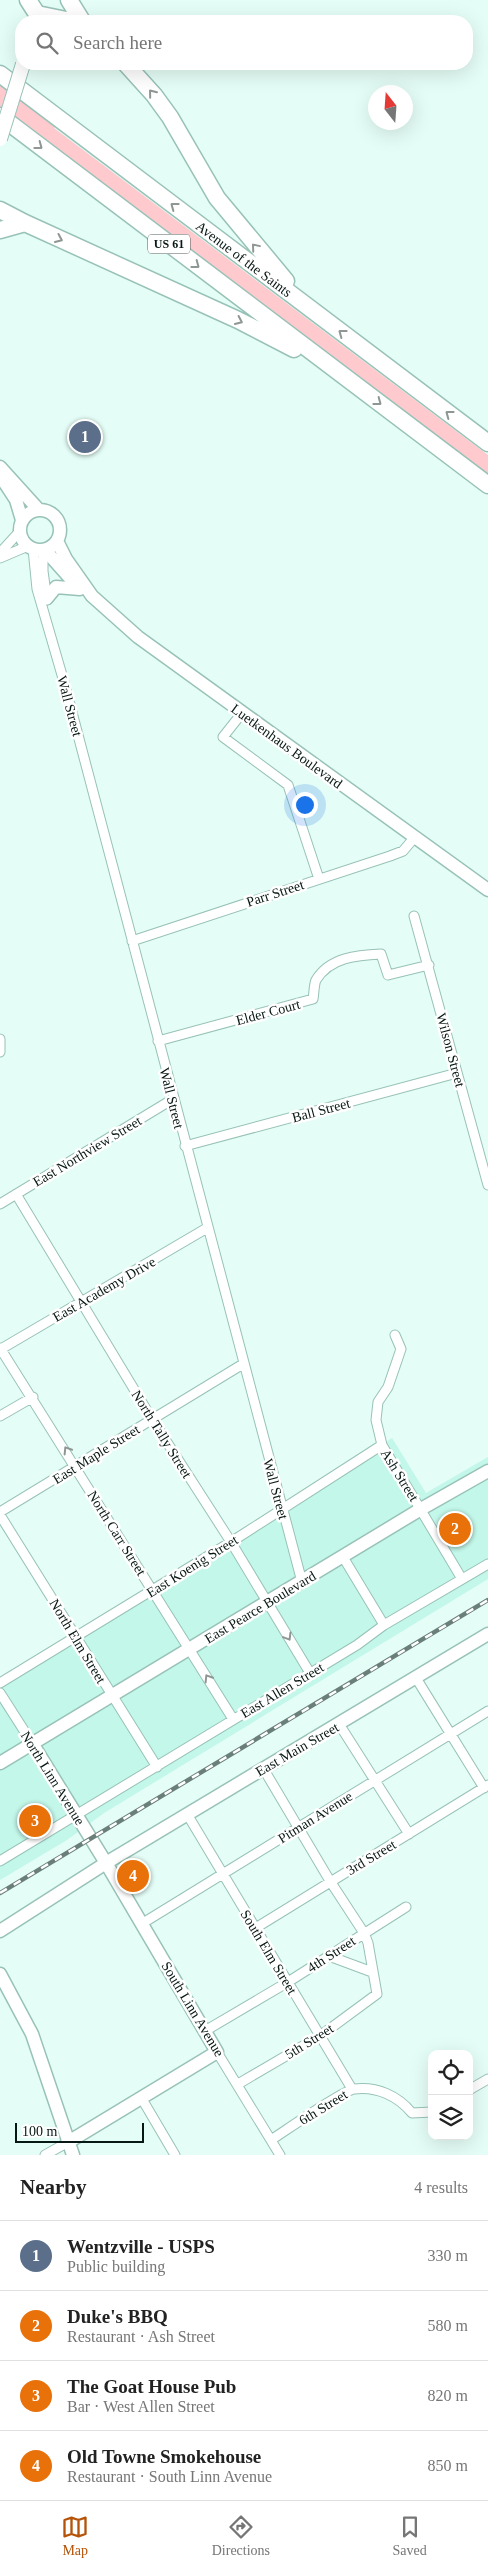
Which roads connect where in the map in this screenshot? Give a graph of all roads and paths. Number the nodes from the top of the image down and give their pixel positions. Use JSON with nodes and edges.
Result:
{"nodes":[{"id":1,"x":69,"y":0,"type":"edge"},
{"id":2,"x":36,"y":5,"type":"edge"},
{"id":3,"x":58,"y":15,"type":"edge"},
{"id":4,"x":78,"y":15,"type":"edge"},
{"id":5,"x":21,"y":70,"type":"edge"},
{"id":6,"x":131,"y":70,"type":"edge"},
{"id":7,"x":0,"y":74,"type":"edge"},
{"id":8,"x":0,"y":116,"type":"edge"},
{"id":9,"x":0,"y":139,"type":"edge"},
{"id":10,"x":0,"y":210,"type":"edge"},
{"id":11,"x":25,"y":224,"type":"junction"},
{"id":12,"x":0,"y":230,"type":"edge"},
{"id":13,"x":310,"y":309,"type":"junction"},
{"id":14,"x":339,"y":372,"type":"junction"},
{"id":15,"x":488,"y":443,"type":"edge"},
{"id":16,"x":0,"y":467,"type":"edge"},
{"id":17,"x":0,"y":476,"type":"edge"},
{"id":18,"x":488,"y":485,"type":"edge"},
{"id":19,"x":38,"y":509,"type":"junction"},
{"id":20,"x":21,"y":526,"type":"junction"},
{"id":21,"x":57,"y":541,"type":"junction"},
{"id":22,"x":37,"y":549,"type":"junction"},
{"id":23,"x":0,"y":553,"type":"edge"},
{"id":24,"x":0,"y":558,"type":"edge"},
{"id":25,"x":80,"y":589,"type":"junction"},
{"id":26,"x":92,"y":596,"type":"junction"},
{"id":27,"x":47,"y":598,"type":"junction"},
{"id":28,"x":45,"y":613,"type":"junction"},
{"id":29,"x":242,"y":713,"type":"junction"},
{"id":30,"x":414,"y":838,"type":"junction"},
{"id":31,"x":319,"y":879,"type":"junction"},
{"id":32,"x":488,"y":890,"type":"edge"},
{"id":33,"x":414,"y":916,"type":"dead end"},
{"id":34,"x":132,"y":941,"type":"junction"},
{"id":35,"x":429,"y":965,"type":"junction"},
{"id":36,"x":0,"y":1039,"type":"edge"},
{"id":37,"x":158,"y":1041,"type":"junction"},
{"id":38,"x":0,"y":1052,"type":"edge"},
{"id":39,"x":457,"y":1073,"type":"junction"},
{"id":40,"x":173,"y":1099,"type":"junction"},
{"id":41,"x":185,"y":1146,"type":"junction"},
{"id":42,"x":488,"y":1184,"type":"edge"},
{"id":43,"x":16,"y":1194,"type":"junction"},
{"id":44,"x":0,"y":1204,"type":"edge"},
{"id":45,"x":207,"y":1228,"type":"junction"},
{"id":46,"x":81,"y":1302,"type":"junction"},
{"id":47,"x":396,"y":1335,"type":"dead end"},
{"id":48,"x":0,"y":1348,"type":"edge"},
{"id":49,"x":243,"y":1364,"type":"junction"},
{"id":50,"x":33,"y":1397,"type":"junction"},
{"id":51,"x":0,"y":1416,"type":"edge"},
{"id":52,"x":152,"y":1419,"type":"junction"},
{"id":53,"x":382,"y":1445,"type":"junction"},
{"id":54,"x":76,"y":1466,"type":"junction"},
{"id":55,"x":488,"y":1471,"type":"edge"},
{"id":56,"x":281,"y":1509,"type":"junction"},
{"id":57,"x":422,"y":1509,"type":"junction"},
{"id":58,"x":0,"y":1513,"type":"edge"},
{"id":59,"x":231,"y":1542,"type":"junction"},
{"id":60,"x":343,"y":1557,"type":"junction"},
{"id":61,"x":488,"y":1564,"type":"edge"},
{"id":62,"x":462,"y":1579,"type":"junction"},
{"id":63,"x":302,"y":1582,"type":"junction"},
{"id":64,"x":152,"y":1590,"type":"junction"},
{"id":65,"x":266,"y":1602,"type":"junction"},
{"id":66,"x":384,"y":1625,"type":"junction"},
{"id":67,"x":488,"y":1634,"type":"edge"},
{"id":68,"x":76,"y":1636,"type":"junction"},
{"id":69,"x":190,"y":1649,"type":"junction"},
{"id":70,"x":310,"y":1673,"type":"junction"},
{"id":71,"x":416,"y":1678,"type":"junction"},
{"id":72,"x":0,"y":1683,"type":"edge"},
{"id":73,"x":0,"y":1693,"type":"edge"},
{"id":74,"x":112,"y":1695,"type":"junction"},
{"id":75,"x":488,"y":1711,"type":"edge"},
{"id":76,"x":234,"y":1719,"type":"junction"},
{"id":77,"x":339,"y":1724,"type":"junction"},
{"id":78,"x":451,"y":1734,"type":"junction"},
{"id":79,"x":32,"y":1743,"type":"junction"},
{"id":80,"x":0,"y":1763,"type":"edge"},
{"id":81,"x":157,"y":1767,"type":"junction"},
{"id":82,"x":263,"y":1768,"type":"junction"},
{"id":83,"x":374,"y":1780,"type":"junction"},
{"id":84,"x":486,"y":1786,"type":"edge"},
{"id":85,"x":187,"y":1814,"type":"junction"},
{"id":86,"x":75,"y":1815,"type":"junction"},
{"id":87,"x":298,"y":1827,"type":"junction"},
{"id":88,"x":408,"y":1834,"type":"junction"},
{"id":89,"x":0,"y":1861,"type":"edge"},
{"id":90,"x":106,"y":1863,"type":"junction"},
{"id":91,"x":223,"y":1873,"type":"junction"},
{"id":92,"x":330,"y":1881,"type":"junction"},
{"id":93,"x":406,"y":1907,"type":"dead end"},
{"id":94,"x":143,"y":1923,"type":"junction"},
{"id":95,"x":254,"y":1929,"type":"junction"},
{"id":96,"x":0,"y":1931,"type":"edge"},
{"id":97,"x":364,"y":1933,"type":"junction"},
{"id":98,"x":329,"y":1956,"type":"junction"},
{"id":99,"x":372,"y":1972,"type":"junction"},
{"id":100,"x":0,"y":1974,"type":"edge"},
{"id":101,"x":288,"y":1982,"type":"junction"},
{"id":102,"x":205,"y":2031,"type":"junction"},
{"id":103,"x":320,"y":2036,"type":"junction"},
{"id":104,"x":218,"y":2052,"type":"junction"},
{"id":105,"x":488,"y":2079,"type":"edge"},
{"id":106,"x":238,"y":2084,"type":"junction"},
{"id":107,"x":473,"y":2088,"type":"edge"},
{"id":108,"x":352,"y":2089,"type":"junction"},
{"id":109,"x":142,"y":2098,"type":"junction"},
{"id":110,"x":428,"y":2112,"type":"edge"},
{"id":111,"x":271,"y":2140,"type":"junction"},
{"id":112,"x":70,"y":2142,"type":"junction"},
{"id":113,"x":46,"y":2155,"type":"edge"},
{"id":114,"x":73,"y":2155,"type":"edge"},
{"id":115,"x":174,"y":2155,"type":"edge"},
{"id":116,"x":280,"y":2155,"type":"edge"}],
"edges":[{"from":1,"to":4,"type":"highway"},
{"from":2,"to":3,"type":"highway"},
{"from":5,"to":9,"type":"main road","bridge":true},
{"from":13,"to":6,"type":"highway","one_way":true},
{"from":13,"to":7,"type":"highway","name":"Avenue of the Saints","number":"US 61","one_way":true},
{"from":8,"to":14,"type":"highway","number":"US 61","one_way":true},
{"from":10,"to":11,"type":"highway"},
{"from":11,"to":12,"type":"highway"},
{"from":11,"to":14,"type":"highway","one_way":true},
{"from":15,"to":13,"type":"highway","name":"Avenue of the Saints","number":"US 61","one_way":true},
{"from":14,"to":18,"type":"highway","number":"US 61","one_way":true},
{"from":16,"to":19,"type":"main road"},
{"from":17,"to":20,"type":"main road"},
{"from":19,"to":20,"type":"main road"},
{"from":19,"to":21,"type":"main road"},
{"from":20,"to":22,"type":"main road"},
{"from":20,"to":23,"type":"street"},
{"from":21,"to":22,"type":"main road"},
{"from":21,"to":26,"type":"main road","name":"Luetkenhaus Boulevard"},
{"from":22,"to":24,"type":"street"},
{"from":22,"to":25,"type":"main road","name":"Luetkenhaus Boulevard"},
{"from":22,"to":27,"type":"street","name":"Wall Street"},
{"from":22,"to":28,"type":"street","name":"Wall Street"},
{"from":25,"to":26,"type":"main road","name":"Luetkenhaus Boulevard"},
{"from":25,"to":27,"type":"main road"},
{"from":26,"to":29,"type":"main road","name":"Luetkenhaus Boulevard"},
{"from":27,"to":28,"type":"street","name":"Wall Street"},
{"from":28,"to":34,"type":"street","name":"Wall Street"},
{"from":29,"to":30,"type":"main road","name":"Luetkenhaus Boulevard"},
{"from":29,"to":31,"type":"street"},
{"from":30,"to":31,"type":"street","name":"Parr Street"},
{"from":30,"to":32,"type":"main road","name":"Luetkenhaus Boulevard"},
{"from":31,"to":34,"type":"street","name":"Parr Street"},
{"from":33,"to":35,"type":"street","name":"Wilson Street"},
{"from":34,"to":37,"type":"street","name":"Wall Street"},
{"from":35,"to":37,"type":"street","name":"Elder Court"},
{"from":35,"to":39,"type":"street","name":"Wilson Street"},
{"from":36,"to":38,"type":"street"},
{"from":37,"to":40,"type":"street","name":"Wall Street"},
{"from":39,"to":41,"type":"street","name":"Ball Street"},
{"from":39,"to":42,"type":"street","name":"Wilson Street"},
{"from":40,"to":41,"type":"street","name":"Wall Street"},
{"from":40,"to":43,"type":"street","name":"East Northview Street"},
{"from":41,"to":45,"type":"street","name":"Wall Street"},
{"from":43,"to":44,"type":"street","name":"East Northview Street"},
{"from":43,"to":46,"type":"street","name":"North Tally Street"},
{"from":45,"to":46,"type":"street","name":"East Academy Drive"},
{"from":45,"to":49,"type":"street","name":"Wall Street"},
{"from":46,"to":48,"type":"street","name":"East Academy Drive"},
{"from":46,"to":52,"type":"street","name":"North Tally Street"},
{"from":47,"to":53,"type":"street","name":"Ash Street"},
{"from":48,"to":50,"type":"street","name":"North Carr Street"},
{"from":49,"to":52,"type":"street","name":"East Maple Street"},
{"from":49,"to":56,"type":"street","name":"Wall Street"},
{"from":50,"to":51,"type":"street"},
{"from":54,"to":50,"type":"street","name":"North Carr Street","one_way":true},
{"from":52,"to":54,"type":"street","name":"East Maple Street"},
{"from":52,"to":59,"type":"street","name":"North Tally Street"},
{"from":53,"to":56,"type":"street","name":"East Koenig Street"},
{"from":53,"to":57,"type":"street","name":"Ash Street"},
{"from":54,"to":58,"type":"street","name":"East Maple Street"},
{"from":54,"to":64,"type":"street","name":"North Carr Street"},
{"from":55,"to":57,"type":"main road","name":"East Pearce Boulevard"},
{"from":56,"to":59,"type":"street","name":"East Koenig Street"},
{"from":56,"to":63,"type":"street","name":"Wall Street"},
{"from":57,"to":60,"type":"main road","name":"East Pearce Boulevard"},
{"from":57,"to":62,"type":"street","name":"Ash Street"},
{"from":58,"to":68,"type":"street","name":"North Elm Street"},
{"from":59,"to":64,"type":"street","name":"East Koenig Street"},
{"from":59,"to":65,"type":"street","name":"North Tally Street"},
{"from":60,"to":63,"type":"main road","name":"East Pearce Boulevard"},
{"from":60,"to":66,"type":"street"},
{"from":61,"to":62,"type":"street","name":"East Allen Street"},
{"from":62,"to":66,"type":"street","name":"East Allen Street"},
{"from":63,"to":65,"type":"main road","name":"East Pearce Boulevard"},
{"from":64,"to":68,"type":"street","name":"East Koenig Street"},
{"from":64,"to":69,"type":"street","name":"North Carr Street"},
{"from":65,"to":69,"type":"main road","name":"East Pearce Boulevard"},
{"from":65,"to":70,"type":"street","name":"North Tally Street","one_way":true},
{"from":66,"to":70,"type":"street","name":"East Allen Street"},
{"from":67,"to":71,"type":"main road","name":"East Main Street"},
{"from":68,"to":72,"type":"street","name":"East Koenig Street"},
{"from":68,"to":74,"type":"street","name":"North Elm Street"},
{"from":69,"to":74,"type":"main road","name":"East Pearce Boulevard"},
{"from":76,"to":69,"type":"street","name":"North Carr Street","one_way":true},
{"from":70,"to":76,"type":"street","name":"East Allen Street"},
{"from":71,"to":77,"type":"main road","name":"East Main Street"},
{"from":71,"to":78,"type":"street"},
{"from":73,"to":79,"type":"street","name":"North Linn Avenue"},
{"from":74,"to":79,"type":"main road","name":"East Pearce Boulevard"},
{"from":74,"to":81,"type":"street","name":"North Elm Street"},
{"from":75,"to":78,"type":"street","name":"Pitman Avenue"},
{"from":76,"to":81,"type":"street","name":"East Allen Street"},
{"from":77,"to":82,"type":"main road","name":"East Main Street"},
{"from":77,"to":83,"type":"street"},
{"from":78,"to":83,"type":"street","name":"Pitman Avenue"},
{"from":78,"to":84,"type":"street"},
{"from":79,"to":80,"type":"main road","name":"East Pearce Boulevard"},
{"from":79,"to":86,"type":"main road","name":"North Linn Avenue"},
{"from":81,"to":86,"type":"street","name":"East Allen Street"},
{"from":82,"to":85,"type":"main road","name":"East Main Street"},
{"from":82,"to":87,"type":"street"},
{"from":83,"to":87,"type":"street","name":"Pitman Avenue"},
{"from":83,"to":88,"type":"street"},
{"from":84,"to":88,"type":"street","name":"3rd Street"},
{"from":85,"to":90,"type":"main road","name":"East Main Street"},
{"from":85,"to":91,"type":"street","name":"South Elm Street"},
{"from":86,"to":89,"type":"street","name":"East Allen Street"},
{"from":86,"to":90,"type":"main road","name":"North Linn Avenue"},
{"from":87,"to":91,"type":"street","name":"Pitman Avenue"},
{"from":87,"to":92,"type":"street"},
{"from":88,"to":92,"type":"street","name":"3rd Street"},
{"from":90,"to":94,"type":"main road","name":"South Linn Avenue"},
{"from":90,"to":96,"type":"main road","name":"East Main Street"},
{"from":91,"to":94,"type":"street","name":"Pitman Avenue"},
{"from":91,"to":95,"type":"street","name":"South Elm Street"},
{"from":92,"to":95,"type":"street","name":"3rd Street"},
{"from":92,"to":97,"type":"street"},
{"from":93,"to":97,"type":"street","name":"4th Street"},
{"from":94,"to":102,"type":"main road","name":"South Linn Avenue"},
{"from":95,"to":101,"type":"street","name":"South Elm Street"},
{"from":97,"to":98,"type":"street","name":"4th Street"},
{"from":97,"to":99,"type":"street"},
{"from":98,"to":99,"type":"street"},
{"from":98,"to":101,"type":"street","name":"4th Street"},
{"from":99,"to":103,"type":"street","name":"5th Street"},
{"from":100,"to":112,"type":"main road"},
{"from":101,"to":102,"type":"street","name":"4th Street"},
{"from":101,"to":103,"type":"street","name":"South Elm Street"},
{"from":102,"to":104,"type":"main road","name":"South Linn Avenue"},
{"from":103,"to":106,"type":"street","name":"5th Street"},
{"from":103,"to":108,"type":"street","name":"South Elm Street"},
{"from":104,"to":106,"type":"street","name":"South Linn Avenue"},
{"from":104,"to":109,"type":"main road"},
{"from":105,"to":107,"type":"street"},
{"from":106,"to":111,"type":"street","name":"South Linn Avenue"},
{"from":108,"to":110,"type":"street","name":"6th Street"},
{"from":108,"to":111,"type":"street","name":"6th Street"},
{"from":109,"to":112,"type":"main road"},
{"from":109,"to":115,"type":"street"},
{"from":111,"to":116,"type":"street","name":"South Linn Avenue"},
{"from":112,"to":113,"type":"street"},
{"from":112,"to":114,"type":"main road"}]}
